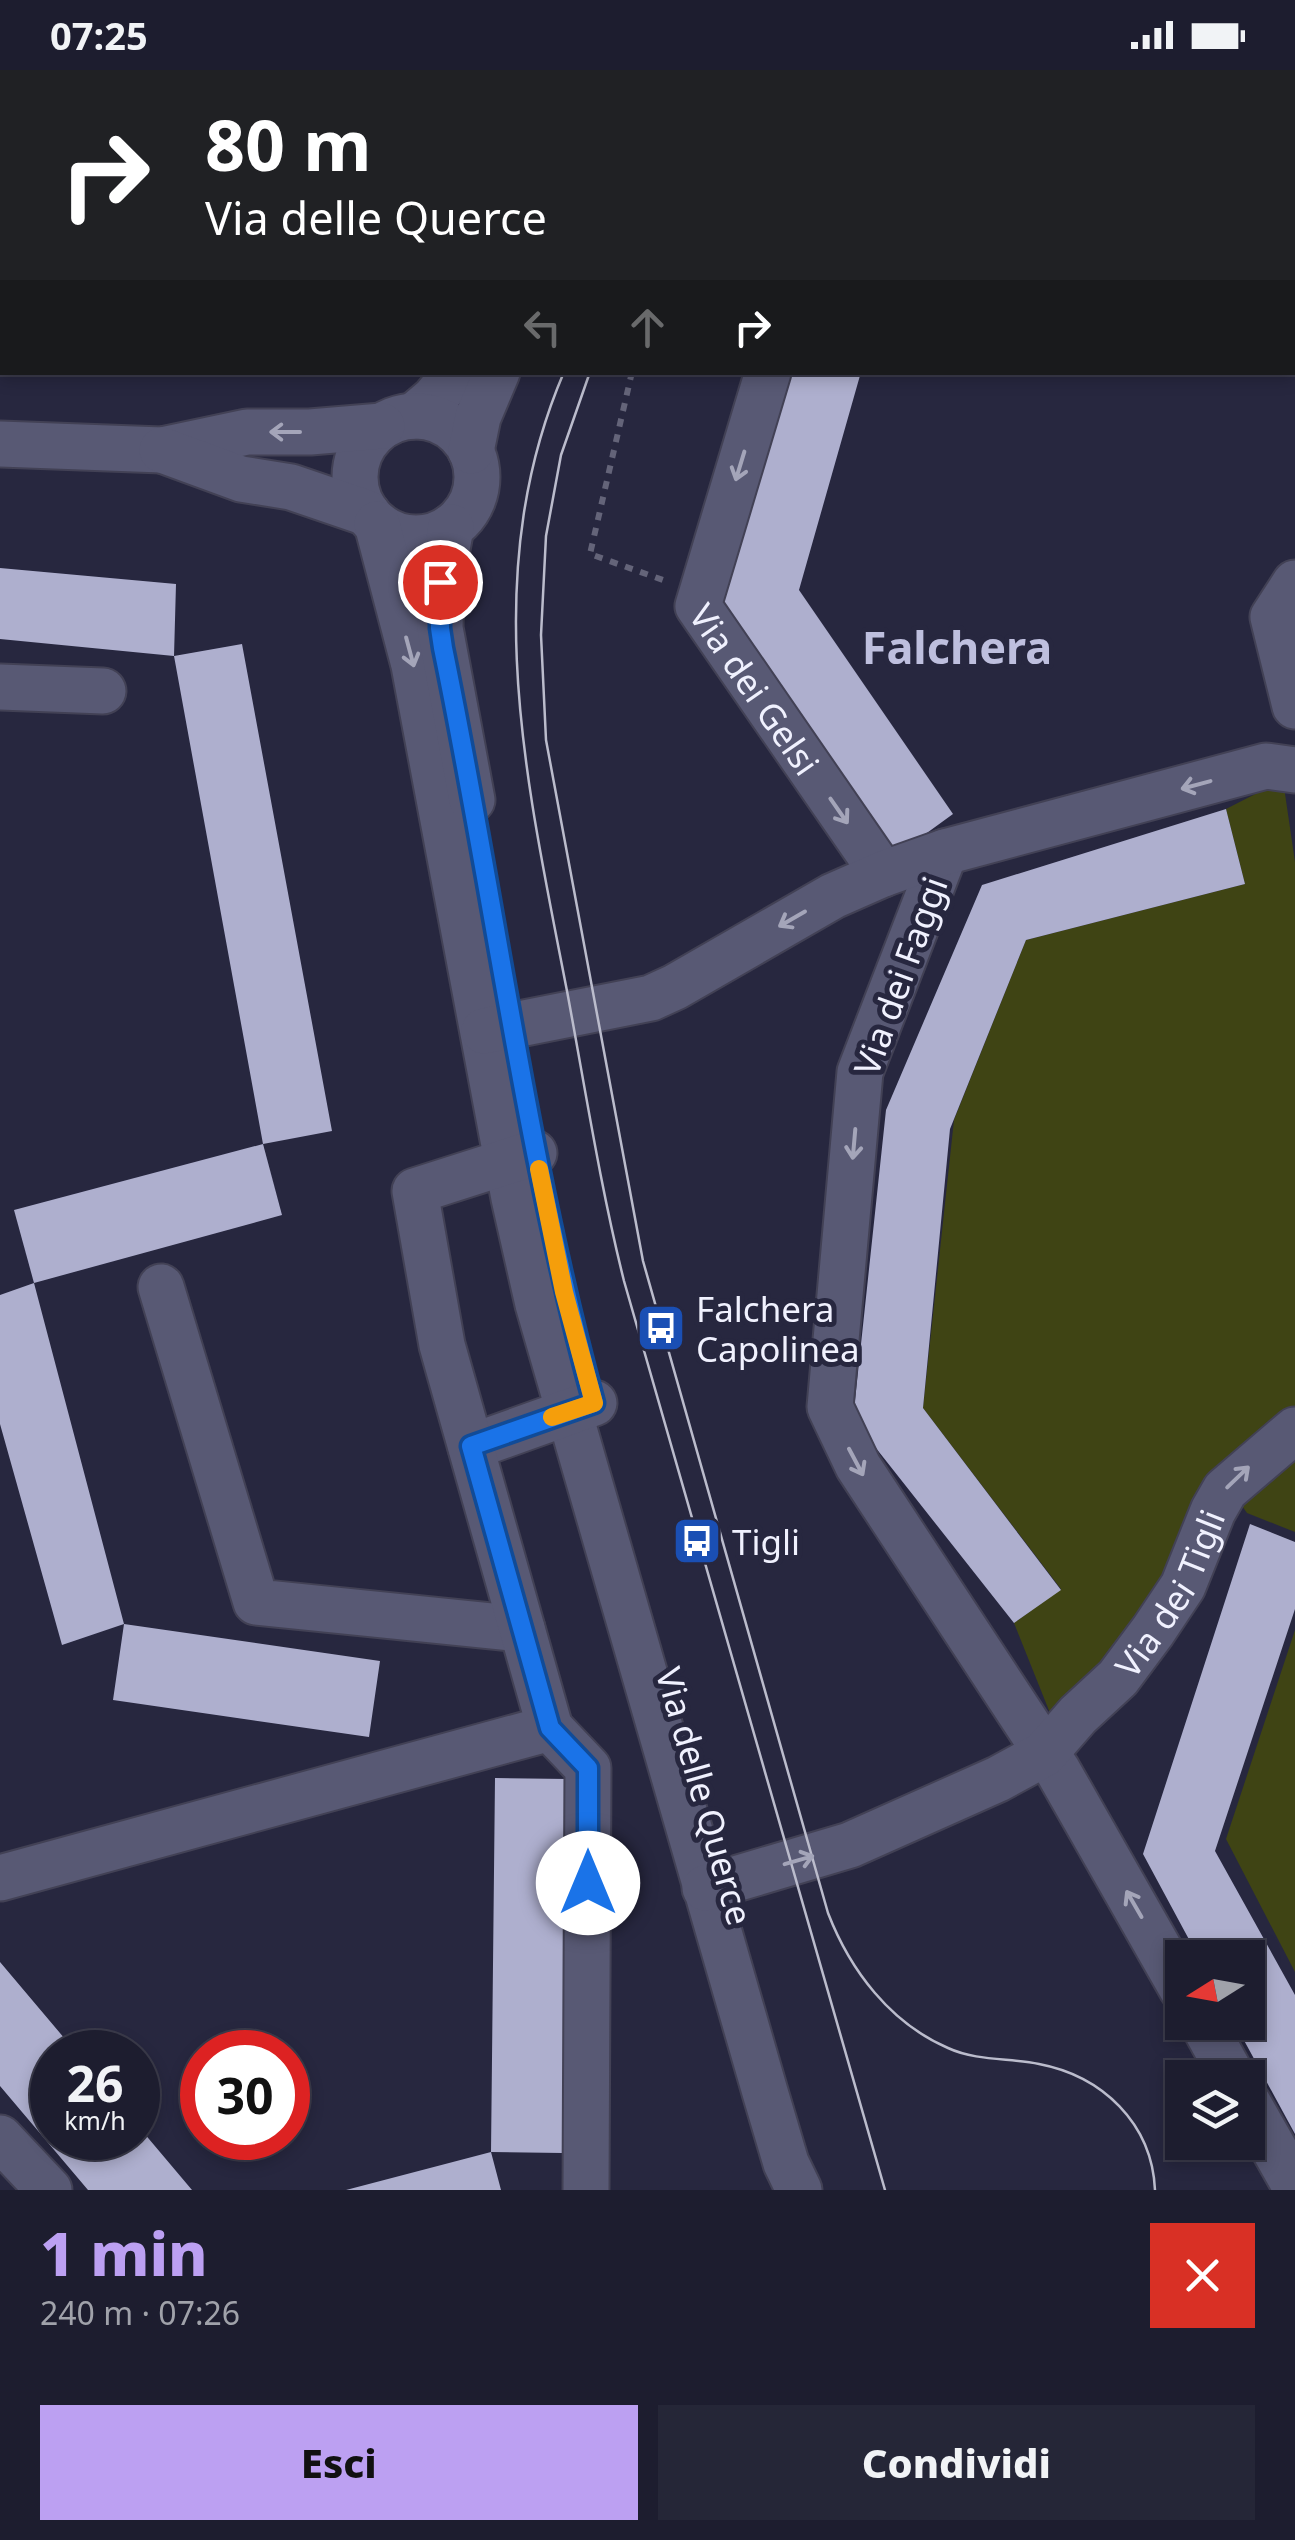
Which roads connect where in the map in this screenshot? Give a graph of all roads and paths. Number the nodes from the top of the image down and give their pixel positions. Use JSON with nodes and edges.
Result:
{"nodes":[{"id":1,"x":454,"y":375,"type":"edge"},
{"id":2,"x":496,"y":375,"type":"edge"},
{"id":3,"x":631,"y":375,"type":"edge"},
{"id":4,"x":767,"y":375,"type":"edge"},
{"id":5,"x":398,"y":421,"type":"junction"},
{"id":6,"x":0,"y":444,"type":"edge"},
{"id":7,"x":162,"y":450,"type":"junction"},
{"id":8,"x":471,"y":450,"type":"junction"},
{"id":9,"x":372,"y":518,"type":"junction"},
{"id":10,"x":451,"y":526,"type":"junction"},
{"id":11,"x":1295,"y":583,"type":"edge"},
{"id":12,"x":702,"y":593,"type":"junction"},
{"id":13,"x":0,"y":687,"type":"edge"},
{"id":14,"x":103,"y":691,"type":"dead end"},
{"id":15,"x":1295,"y":706,"type":"edge"},
{"id":16,"x":1294,"y":768,"type":"edge"},
{"id":17,"x":945,"y":852,"type":"junction"},
{"id":18,"x":883,"y":874,"type":"junction"},
{"id":19,"x":498,"y":1028,"type":"junction"},
{"id":20,"x":522,"y":1156,"type":"junction"},
{"id":21,"x":161,"y":1287,"type":"dead end"},
{"id":22,"x":581,"y":1408,"type":"junction"},
{"id":23,"x":1295,"y":1430,"type":"edge"},
{"id":24,"x":471,"y":1446,"type":"junction"},
{"id":25,"x":522,"y":1628,"type":"junction"},
{"id":26,"x":550,"y":1728,"type":"junction"},
{"id":27,"x":1044,"y":1754,"type":"junction"},
{"id":28,"x":0,"y":1878,"type":"edge"},
{"id":29,"x":717,"y":1884,"type":"junction"},
{"id":30,"x":1165,"y":1959,"type":"edge"},
{"id":31,"x":1265,"y":2133,"type":"edge"},
{"id":32,"x":0,"y":2138,"type":"edge"},
{"id":33,"x":1295,"y":2186,"type":"edge"},
{"id":34,"x":49,"y":2190,"type":"edge"},
{"id":35,"x":586,"y":2190,"type":"edge"},
{"id":36,"x":799,"y":2190,"type":"edge"},
{"id":37,"x":809,"y":2190,"type":"edge"}],
"edges":[{"from":1,"to":5,"type":"street"},
{"from":2,"to":8,"type":"street"},
{"from":3,"to":12,"type":"path"},
{"from":4,"to":12,"type":"street","name":"Via dei Gelsi","one_way":true},
{"from":5,"to":7,"type":"street","one_way":true},
{"from":5,"to":8,"type":"street"},
{"from":5,"to":9,"type":"street"},
{"from":6,"to":7,"type":"street"},
{"from":7,"to":9,"type":"street"},
{"from":8,"to":10,"type":"street"},
{"from":9,"to":10,"type":"street"},
{"from":9,"to":19,"type":"street","name":"Via delle Querce","one_way":true},
{"from":10,"to":19,"type":"street","name":"Via delle Querce"},
{"from":11,"to":15,"type":"street"},
{"from":12,"to":18,"type":"street","name":"Via dei Gelsi","one_way":true},
{"from":13,"to":14,"type":"street"},
{"from":16,"to":17,"type":"street","name":"Via dei Faggi","one_way":true},
{"from":17,"to":18,"type":"street"},
{"from":17,"to":27,"type":"street","name":"Via dei Faggi","one_way":true},
{"from":18,"to":19,"type":"street","one_way":true},
{"from":19,"to":20,"type":"street","name":"Via delle Querce"},
{"from":20,"to":22,"type":"street","name":"Via delle Querce"},
{"from":20,"to":24,"type":"street"},
{"from":21,"to":25,"type":"street"},
{"from":22,"to":24,"type":"street"},
{"from":22,"to":29,"type":"street","name":"Via delle Querce"},
{"from":27,"to":23,"type":"street","name":"Via dei Tigli","one_way":true},
{"from":24,"to":25,"type":"street"},
{"from":25,"to":26,"type":"street"},
{"from":26,"to":28,"type":"street"},
{"from":26,"to":35,"type":"street"},
{"from":29,"to":27,"type":"street","name":"Via dei Tigli","one_way":true},
{"from":30,"to":27,"type":"street","one_way":true},
{"from":29,"to":36,"type":"street","name":"Via delle Querce"},
{"from":29,"to":37,"type":"street","name":"Via delle Querce"},
{"from":31,"to":33,"type":"street"},
{"from":32,"to":34,"type":"street"}]}
